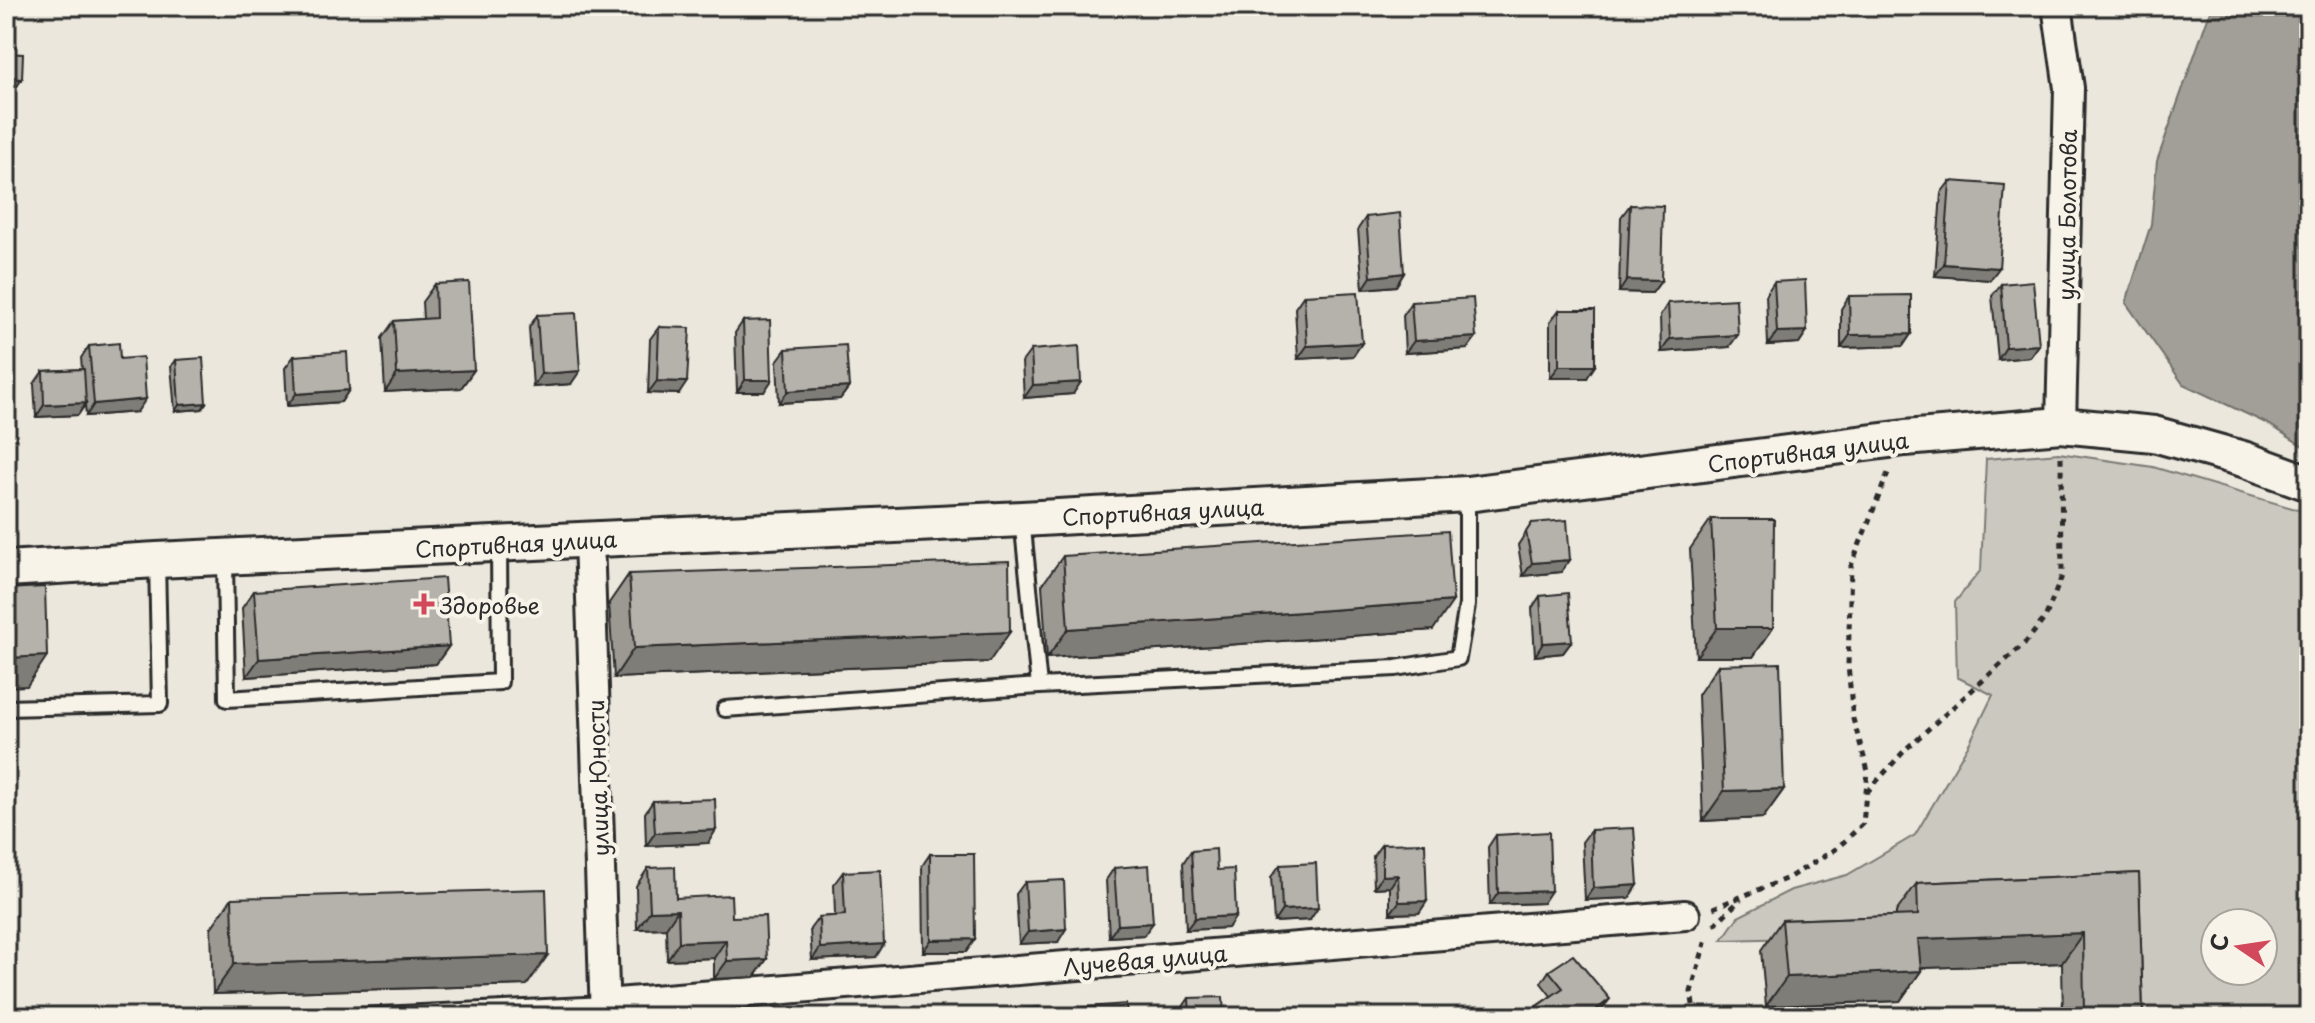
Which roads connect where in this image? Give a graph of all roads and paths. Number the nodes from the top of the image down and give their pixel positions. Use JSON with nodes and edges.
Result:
{"nodes":[{"id":1,"x":2057,"y":6,"type":"edge"},
{"id":2,"x":2061,"y":425,"type":"junction"},
{"id":3,"x":1905,"y":438,"type":"junction"},
{"id":4,"x":2309,"y":483,"type":"edge"},
{"id":5,"x":1467,"y":494,"type":"junction"},
{"id":6,"x":1022,"y":519,"type":"junction"},
{"id":7,"x":589,"y":539,"type":"junction"},
{"id":8,"x":499,"y":544,"type":"junction"},
{"id":9,"x":225,"y":557,"type":"junction"},
{"id":10,"x":157,"y":560,"type":"junction"},
{"id":11,"x":6,"y":569,"type":"edge"},
{"id":12,"x":1039,"y":686,"type":"junction"},
{"id":13,"x":6,"y":708,"type":"edge"},
{"id":14,"x":725,"y":709,"type":"dead end"},
{"id":15,"x":1866,"y":793,"type":"junction"},
{"id":16,"x":1745,"y":896,"type":"junction"},
{"id":17,"x":1685,"y":915,"type":"joint"},
{"id":18,"x":605,"y":1010,"type":"edge"},
{"id":19,"x":339,"y":1017,"type":"edge"},
{"id":20,"x":1695,"y":1017,"type":"edge"}],
"edges":[{"from":1,"to":2,"type":"street","name":"улица Болотова"},
{"from":2,"to":3,"type":"street","name":"Спортивная улица"},
{"from":2,"to":4,"type":"street","name":"Спортивная улица"},
{"from":2,"to":15,"type":"path"},
{"from":3,"to":5,"type":"street","name":"Спортивная улица"},
{"from":3,"to":15,"type":"path"},
{"from":5,"to":6,"type":"street","name":"Спортивная улица"},
{"from":5,"to":12,"type":"lane"},
{"from":6,"to":7,"type":"street","name":"Спортивная улица"},
{"from":6,"to":12,"type":"lane"},
{"from":7,"to":8,"type":"street","name":"Спортивная улица"},
{"from":7,"to":18,"type":"street","name":"улица Юности"},
{"from":8,"to":9,"type":"street","name":"Спортивная улица"},
{"from":8,"to":9,"type":"lane"},
{"from":9,"to":10,"type":"street","name":"Спортивная улица"},
{"from":10,"to":11,"type":"street","name":"Спортивная улица"},
{"from":10,"to":13,"type":"lane"},
{"from":12,"to":14,"type":"lane"},
{"from":15,"to":16,"type":"path"},
{"from":16,"to":17,"type":"path"},
{"from":16,"to":20,"type":"path"},
{"from":17,"to":18,"type":"street","name":"Лучевая улица"},
{"from":18,"to":19,"type":"lane"}]}
